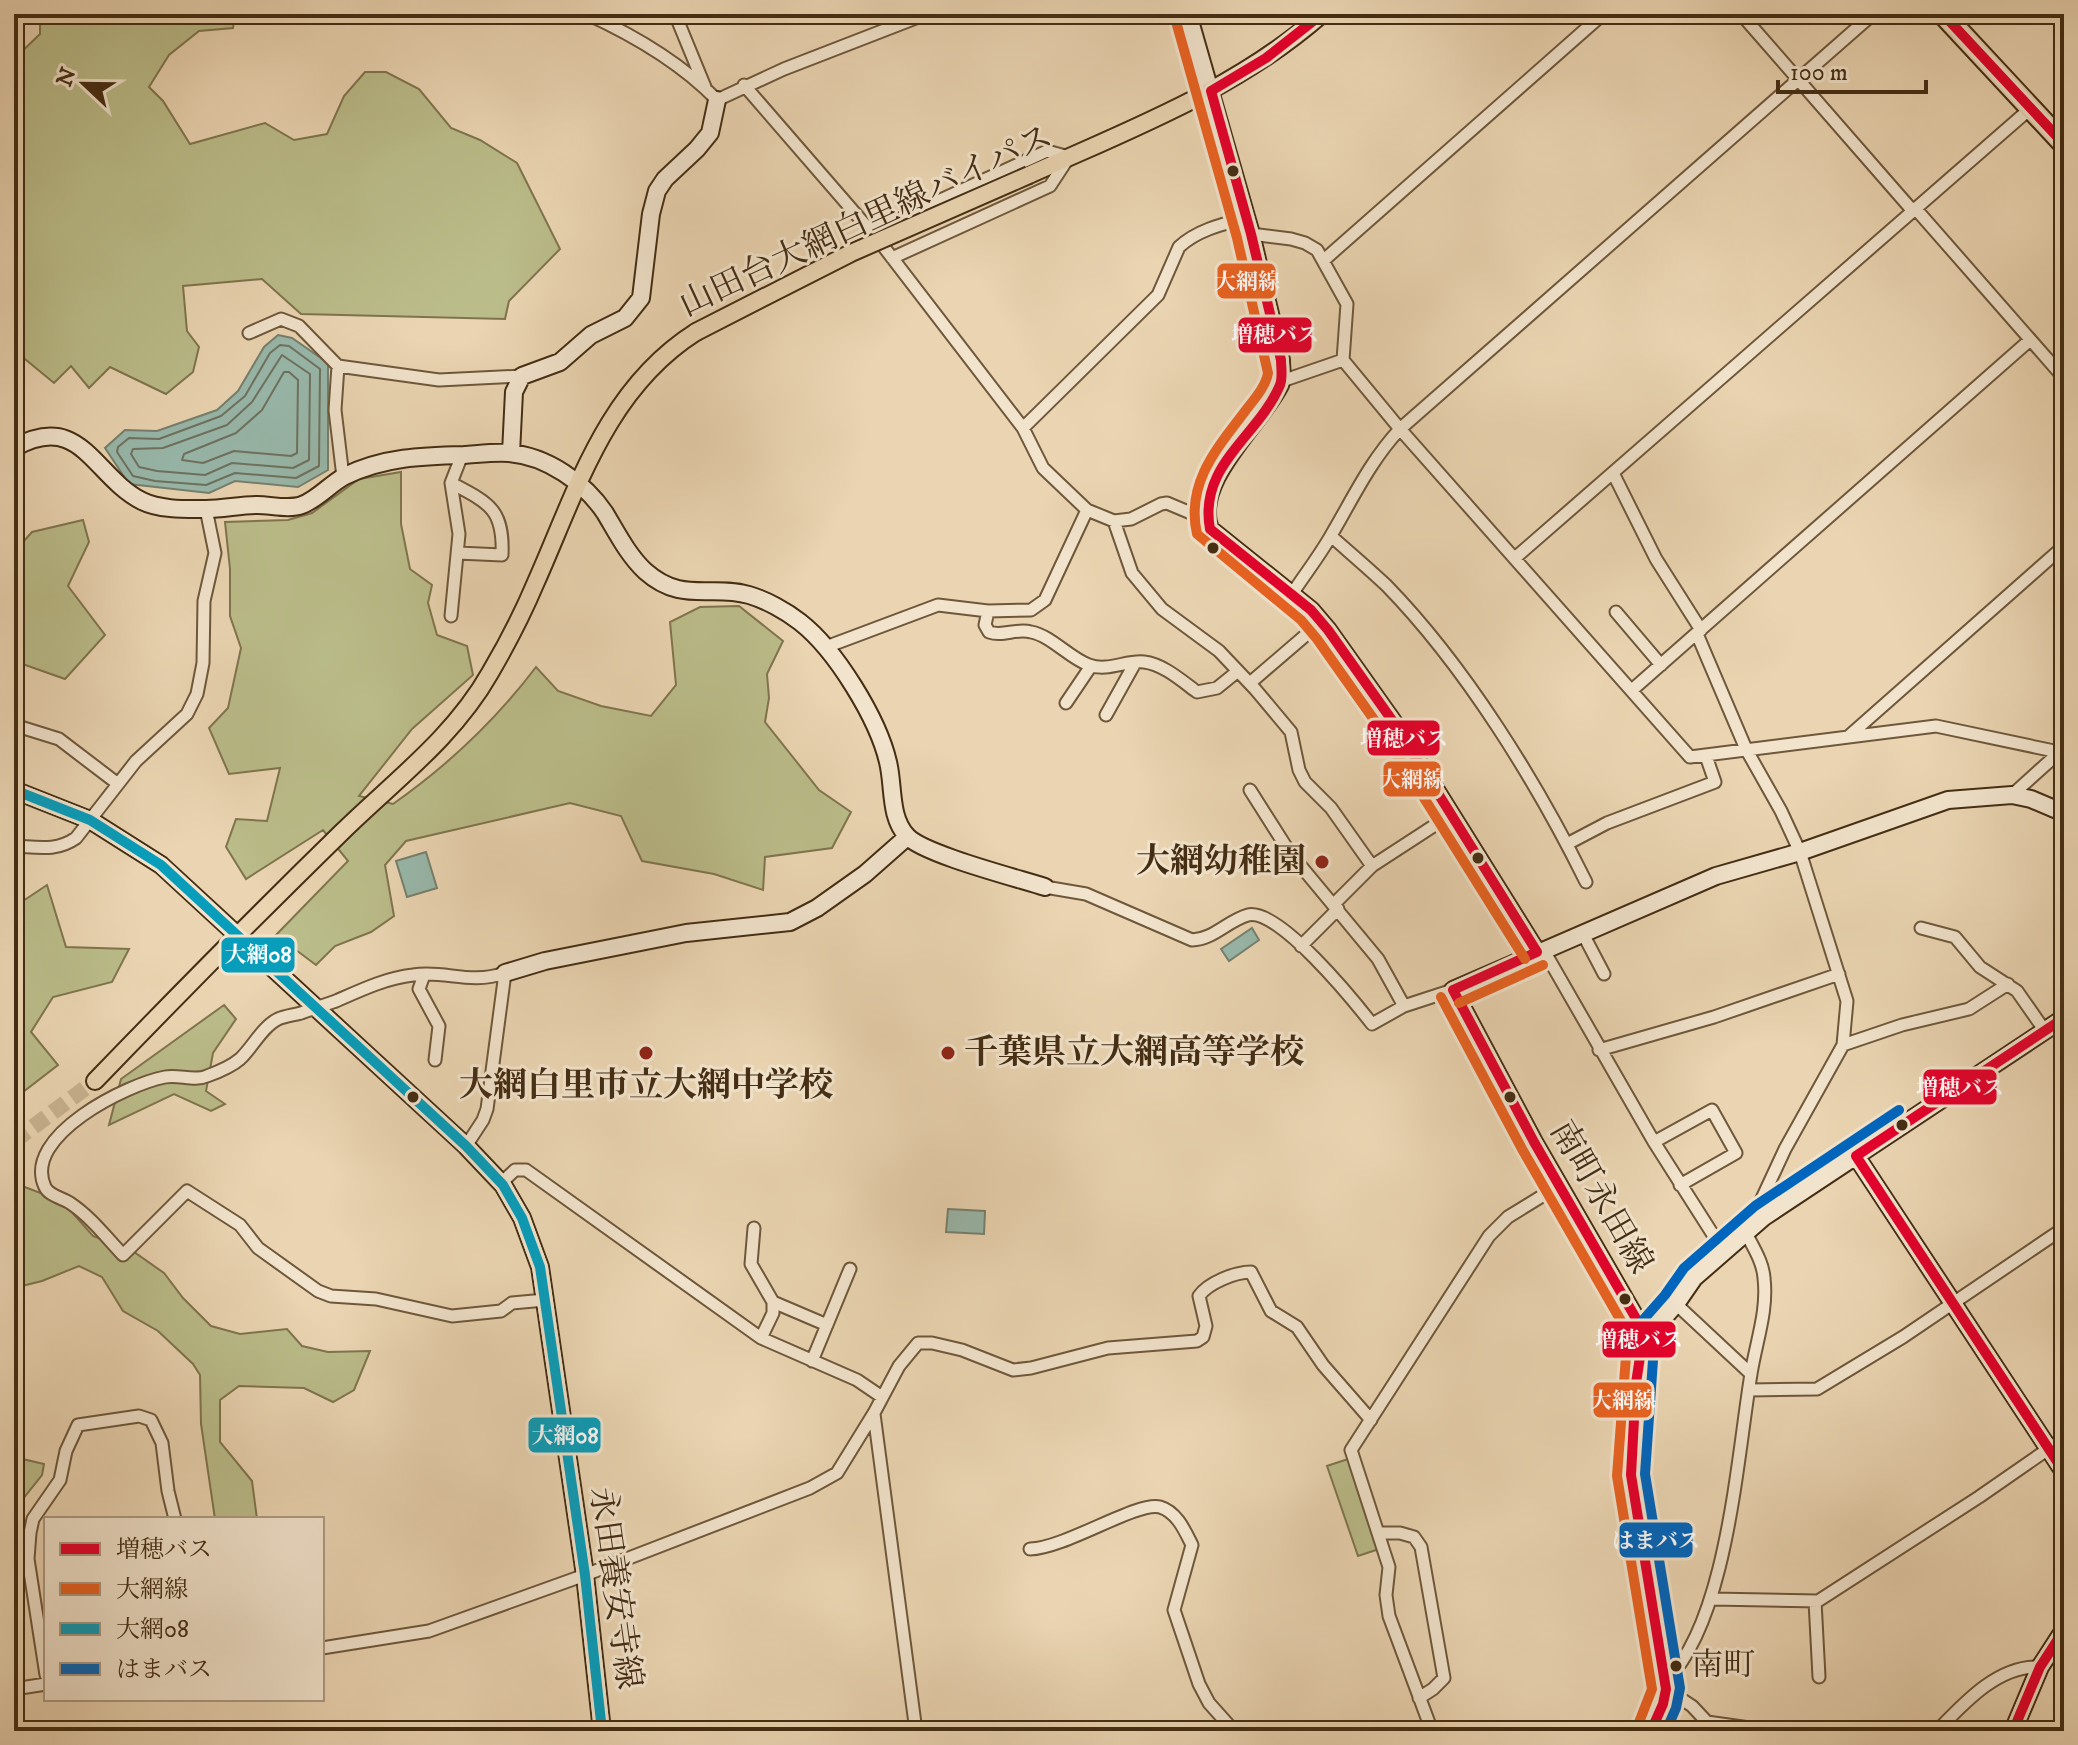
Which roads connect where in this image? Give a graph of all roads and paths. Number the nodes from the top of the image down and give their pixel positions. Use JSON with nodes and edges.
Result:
{"nodes":[{"id":1,"x":587,"y":14,"type":"edge"},
{"id":2,"x":675,"y":14,"type":"edge"},
{"id":3,"x":926,"y":14,"type":"edge"},
{"id":4,"x":1188,"y":14,"type":"edge"},
{"id":5,"x":1322,"y":14,"type":"edge"},
{"id":6,"x":1603,"y":14,"type":"edge"},
{"id":7,"x":1741,"y":14,"type":"edge"},
{"id":8,"x":1873,"y":14,"type":"edge"},
{"id":9,"x":1943,"y":14,"type":"edge"},
{"id":10,"x":1799,"y":81,"type":"junction"},
{"id":11,"x":744,"y":85,"type":"junction"},
{"id":12,"x":1211,"y":91,"type":"junction"},
{"id":13,"x":711,"y":94,"type":"junction"},
{"id":14,"x":2031,"y":108,"type":"junction"},
{"id":15,"x":2064,"y":144,"type":"edge"},
{"id":16,"x":1069,"y":157,"type":"junction"},
{"id":17,"x":1914,"y":209,"type":"junction"},
{"id":18,"x":1248,"y":226,"type":"junction"},
{"id":19,"x":871,"y":232,"type":"junction"},
{"id":20,"x":892,"y":258,"type":"junction"},
{"id":21,"x":1324,"y":260,"type":"junction"},
{"id":22,"x":249,"y":333,"type":"dead end"},
{"id":23,"x":2030,"y":340,"type":"junction"},
{"id":24,"x":1343,"y":360,"type":"junction"},
{"id":25,"x":338,"y":366,"type":"junction"},
{"id":26,"x":522,"y":376,"type":"junction"},
{"id":27,"x":2064,"y":378,"type":"edge"},
{"id":28,"x":1282,"y":381,"type":"junction"},
{"id":29,"x":1023,"y":428,"type":"junction"},
{"id":30,"x":1400,"y":429,"type":"junction"},
{"id":31,"x":14,"y":448,"type":"edge"},
{"id":32,"x":511,"y":453,"type":"junction"},
{"id":33,"x":462,"y":455,"type":"junction"},
{"id":34,"x":1613,"y":473,"type":"junction"},
{"id":35,"x":343,"y":477,"type":"junction"},
{"id":36,"x":451,"y":483,"type":"junction"},
{"id":37,"x":576,"y":484,"type":"junction"},
{"id":38,"x":206,"y":509,"type":"junction"},
{"id":39,"x":1087,"y":510,"type":"junction"},
{"id":40,"x":1205,"y":519,"type":"junction"},
{"id":41,"x":1114,"y":521,"type":"junction"},
{"id":42,"x":1331,"y":536,"type":"junction"},
{"id":43,"x":2064,"y":547,"type":"edge"},
{"id":44,"x":458,"y":553,"type":"junction"},
{"id":45,"x":1515,"y":558,"type":"junction"},
{"id":46,"x":1292,"y":594,"type":"junction"},
{"id":47,"x":988,"y":611,"type":"junction"},
{"id":48,"x":1616,"y":612,"type":"dead end"},
{"id":49,"x":451,"y":616,"type":"dead end"},
{"id":50,"x":1321,"y":622,"type":"junction"},
{"id":51,"x":1699,"y":632,"type":"junction"},
{"id":52,"x":826,"y":647,"type":"junction"},
{"id":53,"x":1135,"y":663,"type":"junction"},
{"id":54,"x":1661,"y":665,"type":"junction"},
{"id":55,"x":1091,"y":666,"type":"junction"},
{"id":56,"x":1238,"y":671,"type":"junction"},
{"id":57,"x":1250,"y":683,"type":"junction"},
{"id":58,"x":1632,"y":690,"type":"junction"},
{"id":59,"x":1066,"y":703,"type":"dead end"},
{"id":60,"x":1106,"y":715,"type":"dead end"},
{"id":61,"x":14,"y":725,"type":"edge"},
{"id":62,"x":1850,"y":735,"type":"junction"},
{"id":63,"x":1746,"y":749,"type":"junction"},
{"id":64,"x":2061,"y":750,"type":"edge"},
{"id":65,"x":1706,"y":756,"type":"junction"},
{"id":66,"x":118,"y":784,"type":"junction"},
{"id":67,"x":14,"y":790,"type":"edge"},
{"id":68,"x":1250,"y":790,"type":"dead end"},
{"id":69,"x":2012,"y":795,"type":"junction"},
{"id":70,"x":2064,"y":813,"type":"edge"},
{"id":71,"x":1452,"y":814,"type":"junction"},
{"id":72,"x":90,"y":820,"type":"junction"},
{"id":73,"x":907,"y":837,"type":"junction"},
{"id":74,"x":1567,"y":844,"type":"junction"},
{"id":75,"x":14,"y":846,"type":"edge"},
{"id":76,"x":1800,"y":852,"type":"junction"},
{"id":77,"x":1372,"y":866,"type":"junction"},
{"id":78,"x":1586,"y":882,"type":"dead end"},
{"id":79,"x":1045,"y":887,"type":"joint"},
{"id":80,"x":1336,"y":906,"type":"junction"},
{"id":81,"x":1921,"y":928,"type":"dead end"},
{"id":82,"x":1582,"y":932,"type":"junction"},
{"id":83,"x":238,"y":934,"type":"junction"},
{"id":84,"x":1301,"y":946,"type":"junction"},
{"id":85,"x":1540,"y":950,"type":"junction"},
{"id":86,"x":505,"y":973,"type":"junction"},
{"id":87,"x":1604,"y":974,"type":"dead end"},
{"id":88,"x":1839,"y":974,"type":"junction"},
{"id":89,"x":424,"y":975,"type":"junction"},
{"id":90,"x":2008,"y":984,"type":"junction"},
{"id":91,"x":1453,"y":990,"type":"junction"},
{"id":92,"x":1404,"y":1006,"type":"junction"},
{"id":93,"x":2064,"y":1018,"type":"edge"},
{"id":94,"x":2045,"y":1031,"type":"junction"},
{"id":95,"x":1843,"y":1045,"type":"junction"},
{"id":96,"x":1599,"y":1050,"type":"junction"},
{"id":97,"x":435,"y":1060,"type":"dead end"},
{"id":98,"x":95,"y":1081,"type":"tunnel mouth"},
{"id":99,"x":1654,"y":1142,"type":"junction"},
{"id":100,"x":466,"y":1146,"type":"junction"},
{"id":101,"x":1856,"y":1156,"type":"junction"},
{"id":102,"x":501,"y":1183,"type":"junction"},
{"id":103,"x":1560,"y":1185,"type":"junction"},
{"id":104,"x":1680,"y":1185,"type":"junction"},
{"id":105,"x":754,"y":1228,"type":"dead end"},
{"id":106,"x":2064,"y":1228,"type":"edge"},
{"id":107,"x":1746,"y":1233,"type":"junction"},
{"id":108,"x":1724,"y":1252,"type":"junction"},
{"id":109,"x":850,"y":1269,"type":"dead end"},
{"id":110,"x":545,"y":1300,"type":"junction"},
{"id":111,"x":773,"y":1302,"type":"junction"},
{"id":112,"x":1676,"y":1304,"type":"junction"},
{"id":113,"x":1953,"y":1304,"type":"junction"},
{"id":114,"x":827,"y":1325,"type":"junction"},
{"id":115,"x":761,"y":1338,"type":"junction"},
{"id":116,"x":1640,"y":1345,"type":"junction"},
{"id":117,"x":812,"y":1361,"type":"junction"},
{"id":118,"x":1751,"y":1374,"type":"junction"},
{"id":119,"x":1750,"y":1390,"type":"junction"},
{"id":120,"x":882,"y":1397,"type":"junction"},
{"id":121,"x":874,"y":1413,"type":"junction"},
{"id":122,"x":1371,"y":1420,"type":"junction"},
{"id":123,"x":2064,"y":1438,"type":"edge"},
{"id":124,"x":2048,"y":1448,"type":"junction"},
{"id":125,"x":2064,"y":1472,"type":"edge"},
{"id":126,"x":174,"y":1517,"type":"edge"},
{"id":127,"x":1378,"y":1533,"type":"junction"},
{"id":128,"x":1030,"y":1549,"type":"dead end"},
{"id":129,"x":585,"y":1575,"type":"junction"},
{"id":130,"x":1712,"y":1599,"type":"junction"},
{"id":131,"x":1815,"y":1601,"type":"junction"},
{"id":132,"x":2064,"y":1630,"type":"edge"},
{"id":133,"x":324,"y":1648,"type":"edge"},
{"id":134,"x":44,"y":1662,"type":"edge"},
{"id":135,"x":2040,"y":1667,"type":"junction"},
{"id":136,"x":1819,"y":1677,"type":"dead end"},
{"id":137,"x":44,"y":1684,"type":"edge"},
{"id":138,"x":1666,"y":1685,"type":"junction"},
{"id":139,"x":14,"y":1689,"type":"edge"},
{"id":140,"x":1419,"y":1698,"type":"junction"},
{"id":141,"x":1750,"y":1729,"type":"edge"},
{"id":142,"x":602,"y":1731,"type":"edge"},
{"id":143,"x":916,"y":1731,"type":"edge"},
{"id":144,"x":1234,"y":1731,"type":"edge"},
{"id":145,"x":1432,"y":1731,"type":"edge"},
{"id":146,"x":1651,"y":1731,"type":"edge"},
{"id":147,"x":1771,"y":1731,"type":"edge"},
{"id":148,"x":1937,"y":1731,"type":"edge"},
{"id":149,"x":2013,"y":1731,"type":"edge"}],
"edges":[{"from":1,"to":13,"type":"street"},
{"from":2,"to":13,"type":"street"},
{"from":3,"to":11,"type":"street"},
{"from":4,"to":12,"type":"street"},
{"from":5,"to":12,"type":"main road","name":"山田台大網白里線バイパス"},
{"from":6,"to":21,"type":"street"},
{"from":7,"to":10,"type":"street"},
{"from":8,"to":10,"type":"street"},
{"from":9,"to":14,"type":"highway"},
{"from":10,"to":17,"type":"street"},
{"from":10,"to":30,"type":"street"},
{"from":11,"to":13,"type":"street"},
{"from":11,"to":19,"type":"street"},
{"from":12,"to":16,"type":"main road","name":"山田台大網白里線バイパス"},
{"from":12,"to":18,"type":"street"},
{"from":13,"to":26,"type":"street"},
{"from":14,"to":15,"type":"highway"},
{"from":14,"to":17,"type":"street"},
{"from":16,"to":19,"type":"street"},
{"from":16,"to":20,"type":"street"},
{"from":16,"to":37,"type":"main road","name":"山田台大網白里線バイパス","bridge":true},
{"from":17,"to":23,"type":"street"},
{"from":17,"to":34,"type":"street"},
{"from":18,"to":21,"type":"street"},
{"from":18,"to":28,"type":"street"},
{"from":18,"to":29,"type":"street"},
{"from":19,"to":20,"type":"street"},
{"from":20,"to":29,"type":"street"},
{"from":21,"to":24,"type":"street"},
{"from":22,"to":25,"type":"street"},
{"from":23,"to":27,"type":"street"},
{"from":23,"to":51,"type":"street"},
{"from":24,"to":28,"type":"street"},
{"from":24,"to":30,"type":"street"},
{"from":25,"to":26,"type":"street"},
{"from":25,"to":35,"type":"street"},
{"from":26,"to":32,"type":"street"},
{"from":28,"to":40,"type":"street"},
{"from":29,"to":39,"type":"street"},
{"from":30,"to":42,"type":"street"},
{"from":30,"to":45,"type":"street"},
{"from":31,"to":38,"type":"street"},
{"from":32,"to":33,"type":"street"},
{"from":32,"to":37,"type":"street"},
{"from":33,"to":35,"type":"street"},
{"from":33,"to":36,"type":"street"},
{"from":34,"to":45,"type":"street"},
{"from":34,"to":51,"type":"street"},
{"from":35,"to":38,"type":"street"},
{"from":36,"to":44,"type":"street"},
{"from":36,"to":44,"type":"street"},
{"from":37,"to":52,"type":"street"},
{"from":37,"to":83,"type":"main road","name":"山田台大網白里線バイパス"},
{"from":38,"to":66,"type":"street"},
{"from":39,"to":41,"type":"street"},
{"from":39,"to":47,"type":"street"},
{"from":40,"to":41,"type":"street"},
{"from":40,"to":46,"type":"street"},
{"from":41,"to":56,"type":"street"},
{"from":42,"to":46,"type":"street"},
{"from":42,"to":74,"type":"street"},
{"from":43,"to":62,"type":"street"},
{"from":44,"to":49,"type":"street"},
{"from":45,"to":58,"type":"street"},
{"from":46,"to":50,"type":"street"},
{"from":47,"to":52,"type":"street"},
{"from":47,"to":55,"type":"street"},
{"from":48,"to":54,"type":"street"},
{"from":50,"to":57,"type":"street"},
{"from":50,"to":71,"type":"street"},
{"from":51,"to":54,"type":"street"},
{"from":51,"to":63,"type":"street"},
{"from":52,"to":73,"type":"street"},
{"from":53,"to":55,"type":"street"},
{"from":53,"to":56,"type":"street"},
{"from":53,"to":60,"type":"street"},
{"from":54,"to":58,"type":"street"},
{"from":55,"to":59,"type":"street"},
{"from":56,"to":57,"type":"street"},
{"from":57,"to":77,"type":"street"},
{"from":58,"to":65,"type":"street"},
{"from":61,"to":66,"type":"street"},
{"from":62,"to":63,"type":"street"},
{"from":62,"to":64,"type":"street"},
{"from":63,"to":65,"type":"street"},
{"from":63,"to":76,"type":"street"},
{"from":64,"to":69,"type":"street"},
{"from":65,"to":74,"type":"street"},
{"from":66,"to":72,"type":"street"},
{"from":67,"to":72,"type":"street","name":"永田養安寺線"},
{"from":68,"to":80,"type":"street"},
{"from":69,"to":70,"type":"street"},
{"from":69,"to":76,"type":"street"},
{"from":71,"to":77,"type":"street"},
{"from":71,"to":85,"type":"street"},
{"from":72,"to":75,"type":"street"},
{"from":72,"to":83,"type":"street","name":"永田養安寺線"},
{"from":73,"to":79,"type":"street"},
{"from":73,"to":86,"type":"street"},
{"from":74,"to":78,"type":"street"},
{"from":76,"to":82,"type":"street"},
{"from":76,"to":88,"type":"street"},
{"from":77,"to":80,"type":"street"},
{"from":79,"to":84,"type":"street"},
{"from":80,"to":84,"type":"street"},
{"from":80,"to":92,"type":"street"},
{"from":81,"to":90,"type":"street"},
{"from":82,"to":85,"type":"street"},
{"from":82,"to":87,"type":"street"},
{"from":83,"to":98,"type":"main road","name":"山田台大網白里線バイパス"},
{"from":83,"to":100,"type":"street","name":"永田養安寺線"},
{"from":84,"to":92,"type":"street"},
{"from":85,"to":91,"type":"street"},
{"from":85,"to":96,"type":"street"},
{"from":86,"to":89,"type":"street"},
{"from":86,"to":100,"type":"street"},
{"from":88,"to":95,"type":"street"},
{"from":88,"to":96,"type":"street"},
{"from":89,"to":97,"type":"street"},
{"from":89,"to":110,"type":"street","bridge":true},
{"from":90,"to":94,"type":"street"},
{"from":90,"to":95,"type":"street"},
{"from":91,"to":92,"type":"street"},
{"from":91,"to":103,"type":"street","name":"南町永田線"},
{"from":93,"to":94,"type":"street"},
{"from":94,"to":101,"type":"street"},
{"from":95,"to":107,"type":"street"},
{"from":96,"to":99,"type":"street"},
{"from":99,"to":104,"type":"street"},
{"from":99,"to":104,"type":"street"},
{"from":100,"to":102,"type":"street","name":"永田養安寺線"},
{"from":101,"to":107,"type":"street"},
{"from":101,"to":113,"type":"street"},
{"from":102,"to":110,"type":"street","name":"永田養安寺線"},
{"from":102,"to":115,"type":"street"},
{"from":103,"to":116,"type":"street","name":"南町永田線"},
{"from":103,"to":122,"type":"street"},
{"from":104,"to":108,"type":"street"},
{"from":105,"to":111,"type":"street"},
{"from":106,"to":113,"type":"street"},
{"from":107,"to":108,"type":"street"},
{"from":107,"to":118,"type":"street"},
{"from":108,"to":112,"type":"street"},
{"from":109,"to":114,"type":"street"},
{"from":110,"to":129,"type":"street","name":"永田養安寺線"},
{"from":111,"to":114,"type":"street"},
{"from":111,"to":115,"type":"street"},
{"from":112,"to":116,"type":"street"},
{"from":112,"to":118,"type":"street"},
{"from":113,"to":119,"type":"street"},
{"from":113,"to":124,"type":"street"},
{"from":114,"to":117,"type":"street"},
{"from":115,"to":117,"type":"street"},
{"from":116,"to":138,"type":"street","name":"南町永田線"},
{"from":117,"to":120,"type":"street"},
{"from":118,"to":119,"type":"street"},
{"from":119,"to":130,"type":"street"},
{"from":120,"to":121,"type":"street"},
{"from":120,"to":122,"type":"street"},
{"from":121,"to":129,"type":"street"},
{"from":121,"to":143,"type":"street"},
{"from":122,"to":127,"type":"street"},
{"from":123,"to":124,"type":"street"},
{"from":124,"to":125,"type":"street"},
{"from":124,"to":131,"type":"street"},
{"from":126,"to":134,"type":"street"},
{"from":127,"to":140,"type":"street"},
{"from":127,"to":140,"type":"street"},
{"from":128,"to":144,"type":"street"},
{"from":129,"to":133,"type":"street"},
{"from":129,"to":142,"type":"street","name":"永田養安寺線"},
{"from":130,"to":131,"type":"street"},
{"from":130,"to":138,"type":"street"},
{"from":131,"to":136,"type":"street"},
{"from":132,"to":135,"type":"main road"},
{"from":135,"to":148,"type":"street"},
{"from":135,"to":149,"type":"main road"},
{"from":137,"to":139,"type":"street"},
{"from":138,"to":141,"type":"street"},
{"from":138,"to":146,"type":"street","name":"南町永田線"},
{"from":140,"to":145,"type":"street"},
{"from":141,"to":147,"type":"street"}]}
